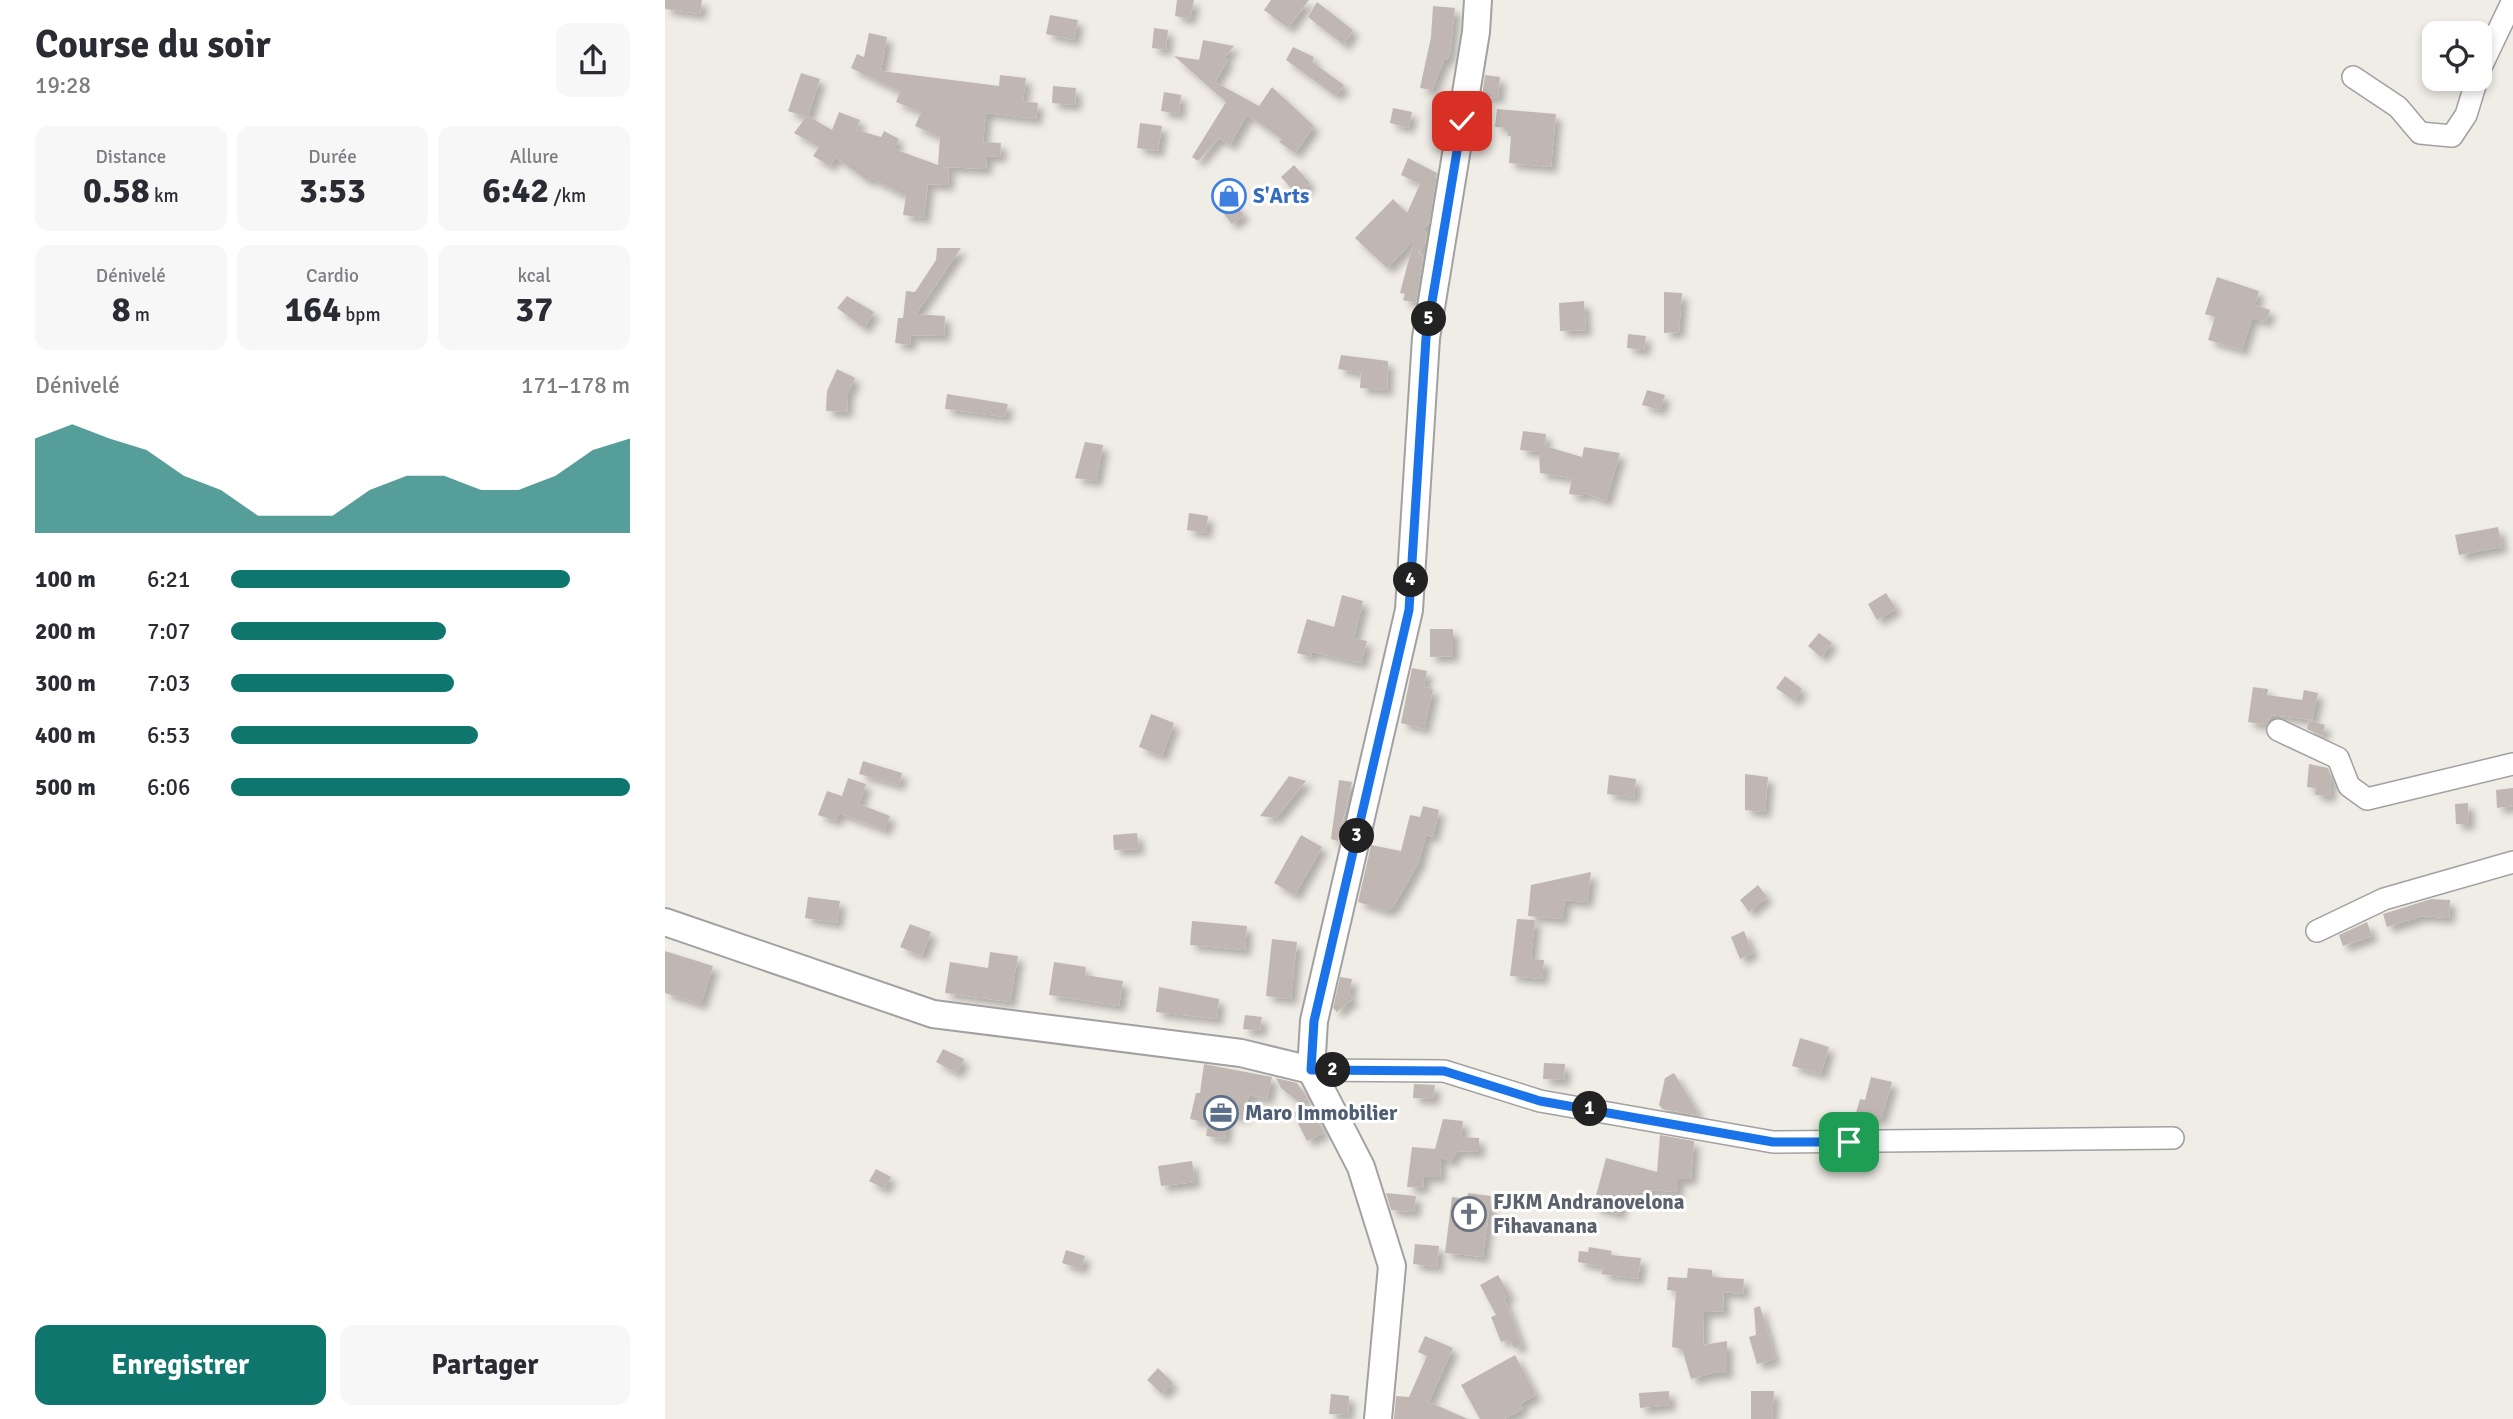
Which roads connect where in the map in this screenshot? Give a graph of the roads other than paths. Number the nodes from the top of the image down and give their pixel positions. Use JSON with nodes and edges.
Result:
{"nodes":[{"id":1,"x":1478,"y":0,"type":"edge"},
{"id":2,"x":2513,"y":0,"type":"edge"},
{"id":3,"x":2492,"y":44,"type":"edge"},
{"id":4,"x":2353,"y":76,"type":"dead end"},
{"id":5,"x":2473,"y":91,"type":"edge"},
{"id":6,"x":2278,"y":730,"type":"dead end"},
{"id":7,"x":2513,"y":764,"type":"edge"},
{"id":8,"x":2513,"y":862,"type":"edge"},
{"id":9,"x":665,"y":922,"type":"edge"},
{"id":10,"x":2317,"y":931,"type":"dead end"},
{"id":11,"x":1311,"y":1070,"type":"junction"},
{"id":12,"x":2173,"y":1138,"type":"dead end"},
{"id":13,"x":1378,"y":1419,"type":"edge"}],
"edges":[{"from":1,"to":11,"type":"street"},
{"from":2,"to":3,"type":"street"},
{"from":4,"to":5,"type":"street"},
{"from":6,"to":7,"type":"street"},
{"from":8,"to":10,"type":"street"},
{"from":9,"to":11,"type":"street"},
{"from":11,"to":12,"type":"street"},
{"from":11,"to":13,"type":"street"}]}
